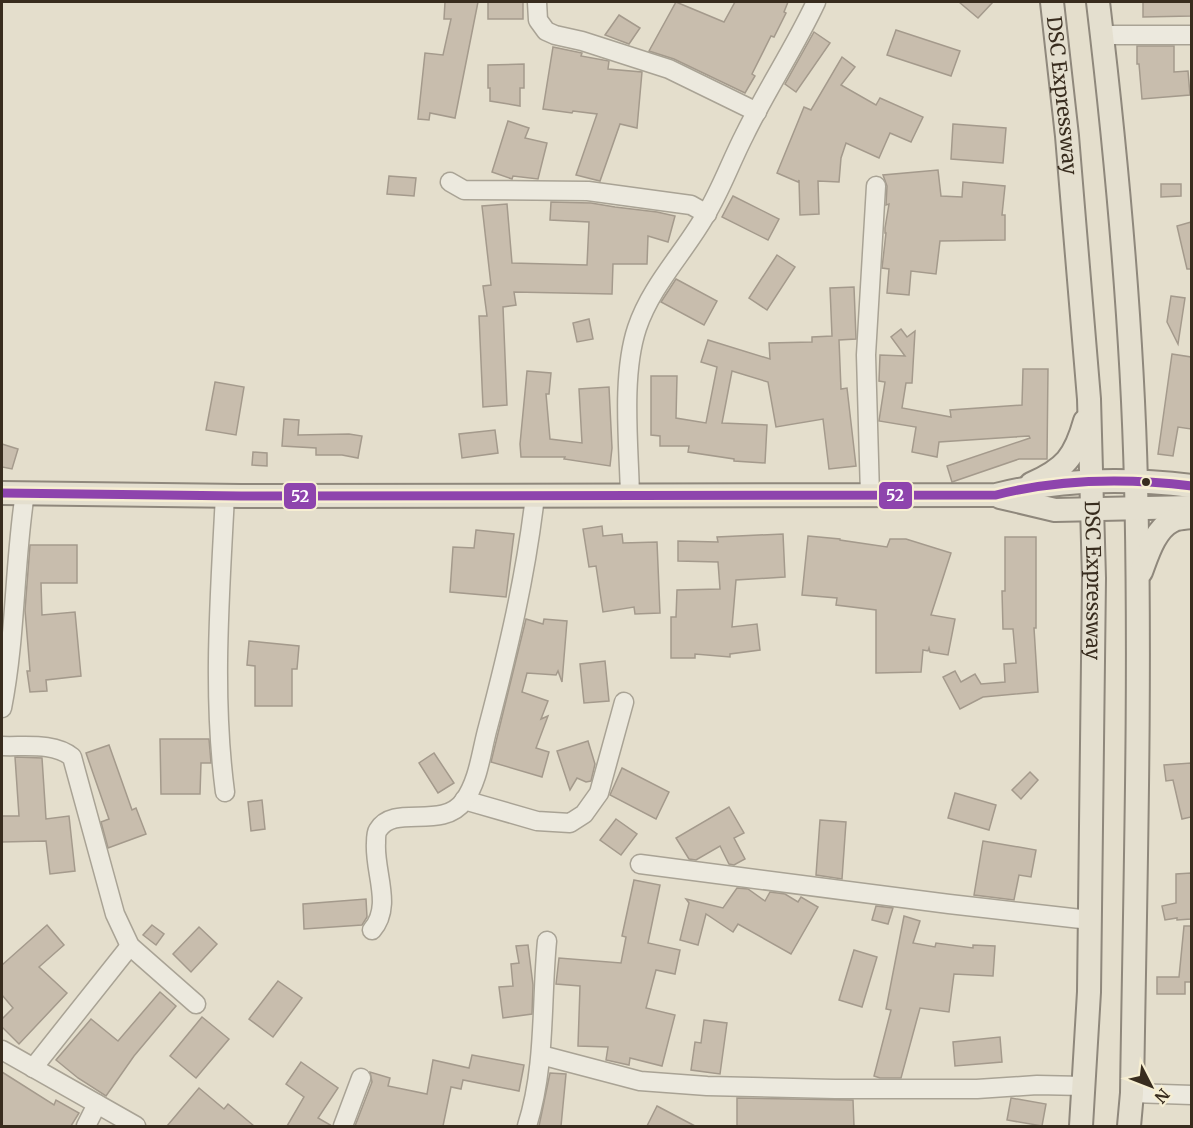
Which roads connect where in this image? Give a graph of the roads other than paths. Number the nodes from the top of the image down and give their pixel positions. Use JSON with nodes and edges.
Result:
{"nodes":[{"id":1,"x":537,"y":2,"type":"edge"},
{"id":2,"x":816,"y":2,"type":"edge"},
{"id":3,"x":1052,"y":2,"type":"edge"},
{"id":4,"x":1098,"y":2,"type":"edge"},
{"id":5,"x":1102,"y":35,"type":"junction"},
{"id":6,"x":1191,"y":35,"type":"edge"},
{"id":7,"x":757,"y":112,"type":"junction"},
{"id":8,"x":450,"y":182,"type":"dead end"},
{"id":9,"x":876,"y":186,"type":"dead end"},
{"id":10,"x":707,"y":214,"type":"junction"},
{"id":11,"x":1089,"y":399,"type":"junction"},
{"id":12,"x":1136,"y":481,"type":"junction"},
{"id":13,"x":1091,"y":482,"type":"junction"},
{"id":14,"x":1191,"y":486,"type":"edge"},
{"id":15,"x":1019,"y":489,"type":"junction"},
{"id":16,"x":2,"y":493,"type":"edge"},
{"id":17,"x":25,"y":493,"type":"junction"},
{"id":18,"x":225,"y":495,"type":"junction"},
{"id":19,"x":870,"y":495,"type":"junction"},
{"id":20,"x":996,"y":495,"type":"junction"},
{"id":21,"x":535,"y":496,"type":"junction"},
{"id":22,"x":630,"y":496,"type":"junction"},
{"id":23,"x":1191,"y":507,"type":"edge"},
{"id":24,"x":1136,"y":508,"type":"junction"},
{"id":25,"x":1092,"y":509,"type":"junction"},
{"id":26,"x":1191,"y":517,"type":"edge"},
{"id":27,"x":1137,"y":585,"type":"junction"},
{"id":28,"x":624,"y":702,"type":"dead end"},
{"id":29,"x":2,"y":708,"type":"edge"},
{"id":30,"x":2,"y":746,"type":"edge"},
{"id":31,"x":225,"y":792,"type":"dead end"},
{"id":32,"x":464,"y":800,"type":"junction"},
{"id":33,"x":640,"y":864,"type":"dead end"},
{"id":34,"x":1090,"y":920,"type":"junction"},
{"id":35,"x":372,"y":930,"type":"dead end"},
{"id":36,"x":547,"y":941,"type":"dead end"},
{"id":37,"x":130,"y":946,"type":"junction"},
{"id":38,"x":196,"y":1004,"type":"dead end"},
{"id":39,"x":2,"y":1050,"type":"edge"},
{"id":40,"x":542,"y":1055,"type":"junction"},
{"id":41,"x":33,"y":1068,"type":"junction"},
{"id":42,"x":361,"y":1078,"type":"dead end"},
{"id":43,"x":1084,"y":1086,"type":"junction"},
{"id":44,"x":1132,"y":1093,"type":"junction"},
{"id":45,"x":1191,"y":1095,"type":"edge"},
{"id":46,"x":97,"y":1104,"type":"junction"},
{"id":47,"x":86,"y":1126,"type":"edge"},
{"id":48,"x":136,"y":1126,"type":"edge"},
{"id":49,"x":343,"y":1126,"type":"edge"},
{"id":50,"x":527,"y":1126,"type":"edge"},
{"id":51,"x":1081,"y":1126,"type":"edge"},
{"id":52,"x":1129,"y":1126,"type":"edge"}],
"edges":[{"from":1,"to":7,"type":"street"},
{"from":2,"to":7,"type":"street"},
{"from":3,"to":11,"type":"main road","name":"DSC Expressway"},
{"from":4,"to":5,"type":"main road"},
{"from":5,"to":6,"type":"street"},
{"from":5,"to":12,"type":"main road"},
{"from":7,"to":10,"type":"street"},
{"from":8,"to":10,"type":"street"},
{"from":9,"to":19,"type":"street"},
{"from":10,"to":22,"type":"street"},
{"from":11,"to":13,"type":"main road","name":"DSC Expressway"},
{"from":11,"to":15,"type":"main road"},
{"from":12,"to":13,"type":"main road"},
{"from":12,"to":14,"type":"main road"},
{"from":12,"to":24,"type":"main road"},
{"from":13,"to":15,"type":"main road"},
{"from":13,"to":25,"type":"main road","name":"DSC Expressway"},
{"from":15,"to":20,"type":"main road"},
{"from":16,"to":17,"type":"main road"},
{"from":17,"to":18,"type":"main road"},
{"from":17,"to":29,"type":"street"},
{"from":18,"to":21,"type":"main road"},
{"from":18,"to":31,"type":"street"},
{"from":19,"to":20,"type":"main road"},
{"from":19,"to":22,"type":"main road"},
{"from":20,"to":25,"type":"main road"},
{"from":21,"to":22,"type":"main road"},
{"from":21,"to":32,"type":"street"},
{"from":23,"to":24,"type":"main road"},
{"from":24,"to":25,"type":"main road"},
{"from":24,"to":27,"type":"main road"},
{"from":25,"to":34,"type":"main road","name":"DSC Expressway"},
{"from":26,"to":27,"type":"main road"},
{"from":27,"to":44,"type":"main road"},
{"from":28,"to":32,"type":"street"},
{"from":30,"to":37,"type":"street"},
{"from":32,"to":35,"type":"street"},
{"from":33,"to":34,"type":"street"},
{"from":34,"to":43,"type":"main road","name":"DSC Expressway"},
{"from":36,"to":40,"type":"street"},
{"from":37,"to":38,"type":"street"},
{"from":37,"to":41,"type":"street"},
{"from":39,"to":41,"type":"street"},
{"from":40,"to":43,"type":"street"},
{"from":40,"to":50,"type":"street"},
{"from":41,"to":46,"type":"street"},
{"from":42,"to":49,"type":"street"},
{"from":43,"to":51,"type":"main road","name":"DSC Expressway"},
{"from":44,"to":45,"type":"street"},
{"from":44,"to":52,"type":"main road"},
{"from":46,"to":47,"type":"street"},
{"from":46,"to":48,"type":"street"}]}
